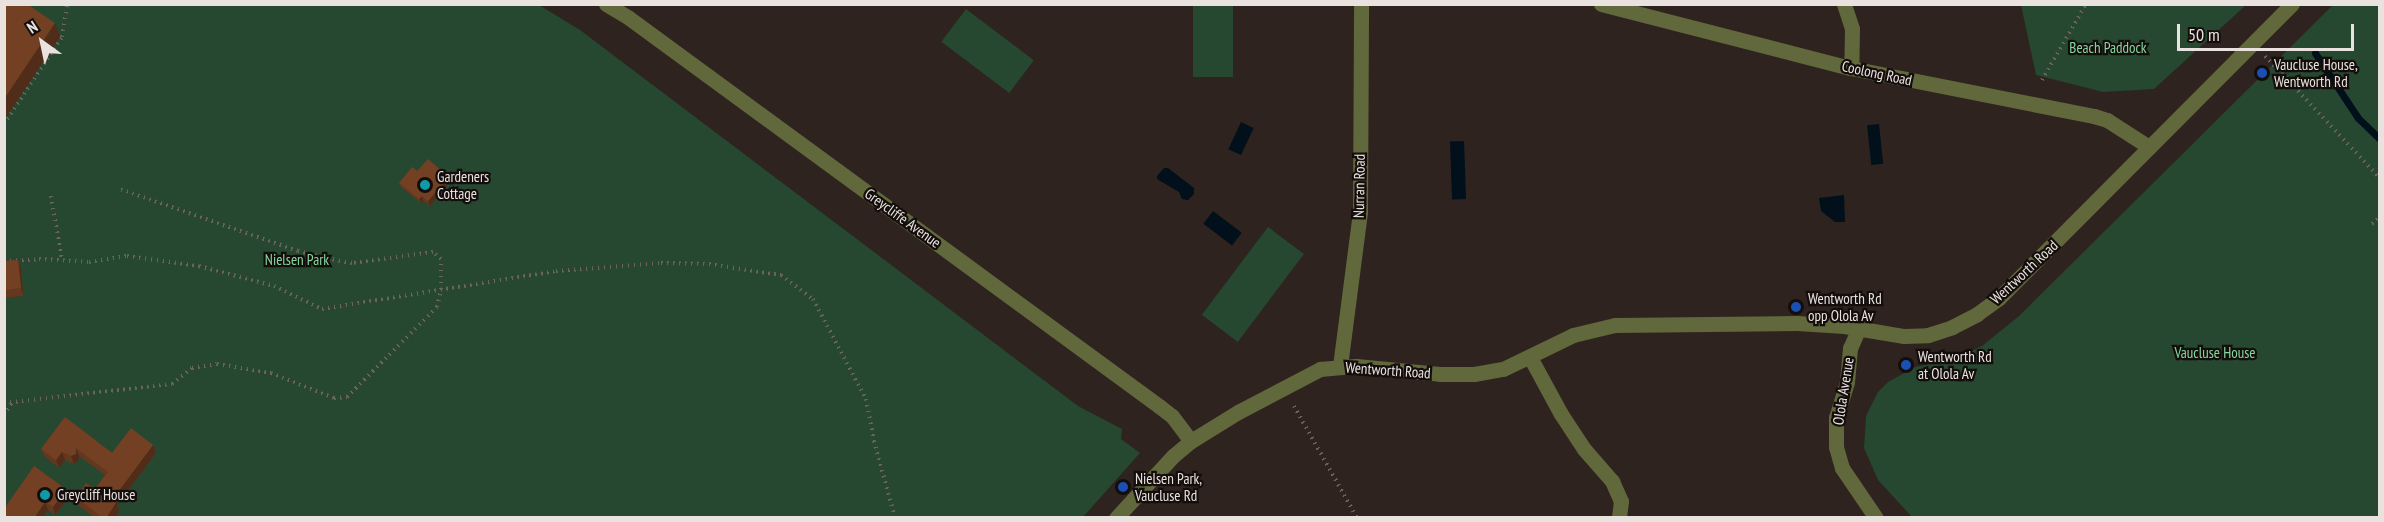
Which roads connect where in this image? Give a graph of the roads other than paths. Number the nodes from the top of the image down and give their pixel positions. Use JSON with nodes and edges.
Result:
{"nodes":[{"id":1,"x":606,"y":4,"type":"edge"},
{"id":2,"x":1361,"y":4,"type":"edge"},
{"id":3,"x":1601,"y":4,"type":"edge"},
{"id":4,"x":1844,"y":4,"type":"edge"},
{"id":5,"x":2292,"y":4,"type":"edge"},
{"id":6,"x":1851,"y":68,"type":"junction"},
{"id":7,"x":2149,"y":147,"type":"junction"},
{"id":8,"x":1859,"y":328,"type":"junction"},
{"id":9,"x":1530,"y":357,"type":"junction"},
{"id":10,"x":1340,"y":366,"type":"junction"},
{"id":11,"x":1191,"y":441,"type":"junction"},
{"id":12,"x":1116,"y":518,"type":"edge"},
{"id":13,"x":1619,"y":518,"type":"edge"},
{"id":14,"x":1876,"y":518,"type":"edge"}],
"edges":[{"from":1,"to":11,"type":"street","name":"Greycliffe Avenue"},
{"from":2,"to":10,"type":"street","name":"Nurran Road"},
{"from":3,"to":6,"type":"street","name":"Coolong Road"},
{"from":4,"to":6,"type":"street"},
{"from":5,"to":7,"type":"street","name":"Wentworth Road"},
{"from":6,"to":7,"type":"street","name":"Coolong Road"},
{"from":7,"to":8,"type":"street","name":"Wentworth Road"},
{"from":8,"to":9,"type":"street","name":"Wentworth Road"},
{"from":8,"to":14,"type":"street","name":"Olola Avenue"},
{"from":9,"to":10,"type":"street","name":"Wentworth Road"},
{"from":9,"to":13,"type":"street"},
{"from":10,"to":11,"type":"street","name":"Wentworth Road"},
{"from":11,"to":12,"type":"street","name":"Wentworth Road"}]}
